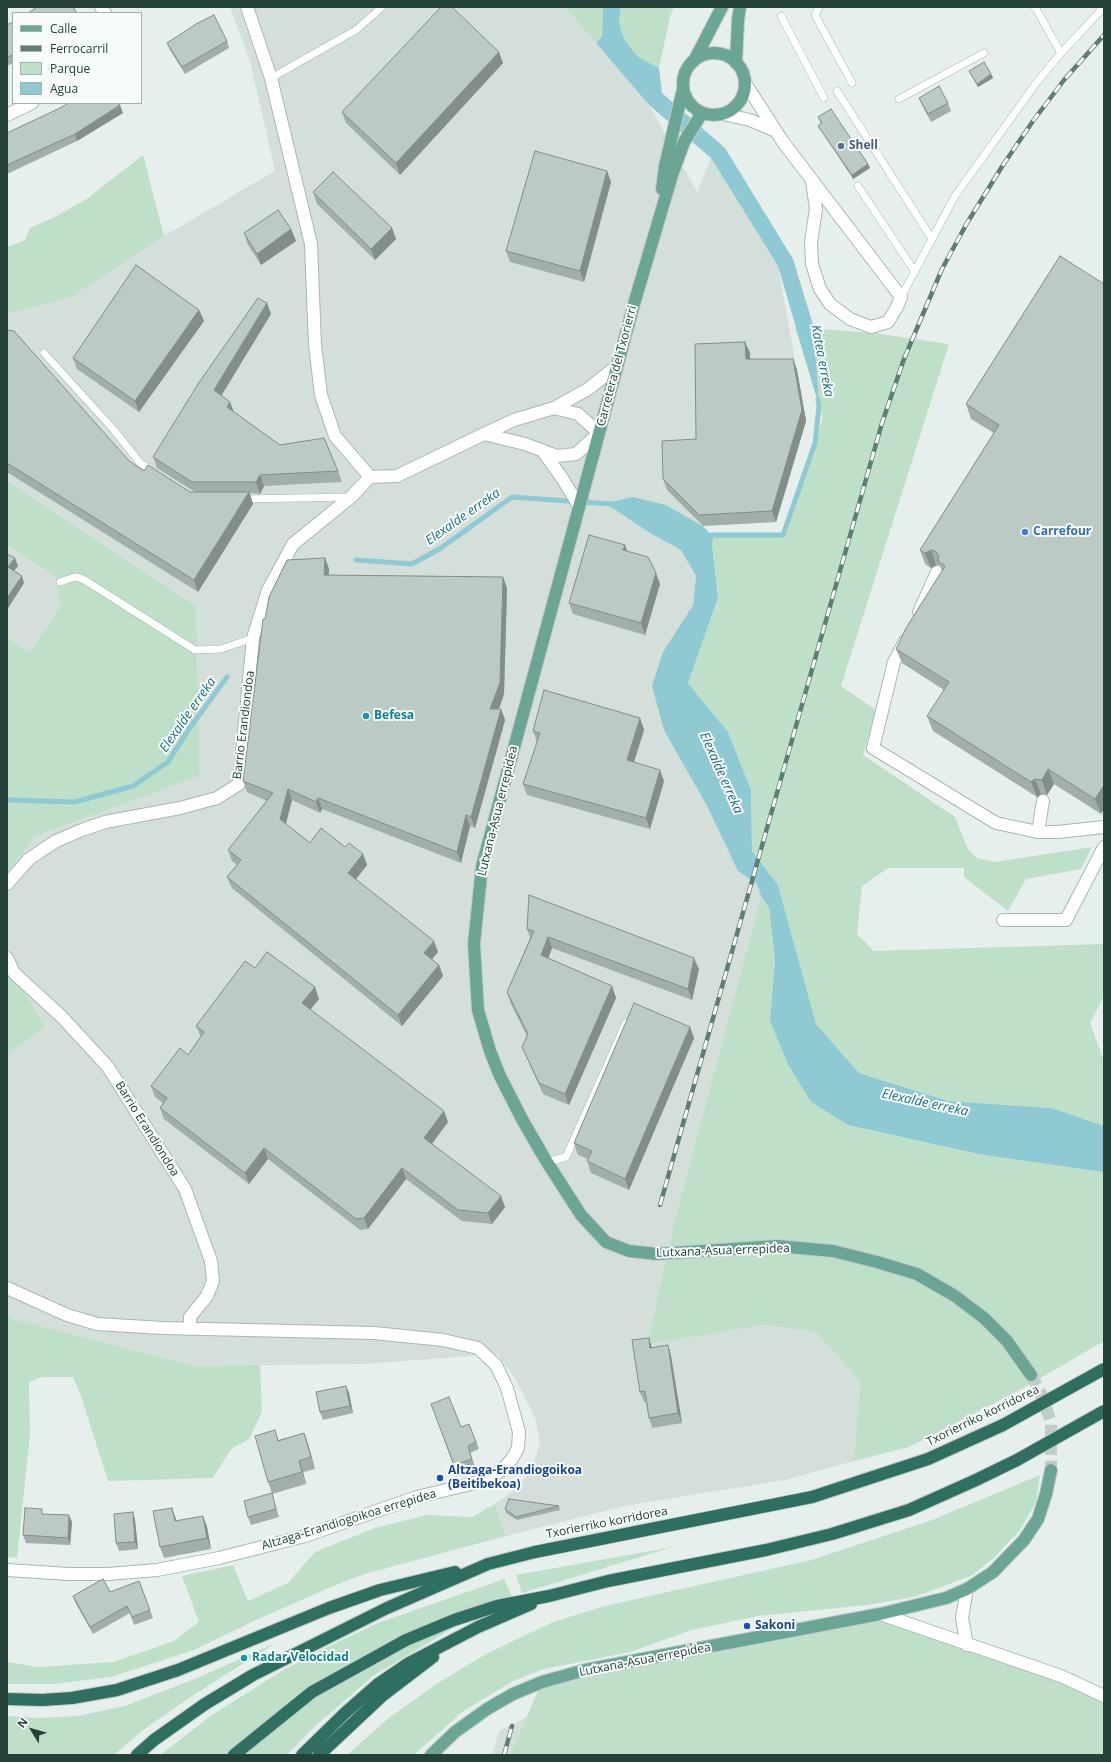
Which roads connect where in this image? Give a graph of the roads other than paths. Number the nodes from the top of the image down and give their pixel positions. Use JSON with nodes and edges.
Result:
{"nodes":[{"id":1,"x":247,"y":7,"type":"edge"},
{"id":2,"x":382,"y":7,"type":"edge"},
{"id":3,"x":722,"y":7,"type":"edge"},
{"id":4,"x":740,"y":7,"type":"edge"},
{"id":5,"x":819,"y":7,"type":"edge"},
{"id":6,"x":1035,"y":7,"type":"edge"},
{"id":7,"x":1104,"y":7,"type":"edge"},
{"id":8,"x":781,"y":16,"type":"dead end"},
{"id":9,"x":984,"y":53,"type":"dead end"},
{"id":10,"x":1061,"y":53,"type":"junction"},
{"id":11,"x":694,"y":61,"type":"junction"},
{"id":12,"x":736,"y":63,"type":"junction"},
{"id":13,"x":271,"y":78,"type":"junction"},
{"id":14,"x":744,"y":83,"type":"junction"},
{"id":15,"x":852,"y":83,"type":"dead end"},
{"id":16,"x":683,"y":89,"type":"junction"},
{"id":17,"x":837,"y":91,"type":"dead end"},
{"id":18,"x":824,"y":98,"type":"dead end"},
{"id":19,"x":900,"y":99,"type":"dead end"},
{"id":20,"x":30,"y":104,"type":"edge"},
{"id":21,"x":702,"y":113,"type":"junction"},
{"id":22,"x":722,"y":114,"type":"junction"},
{"id":23,"x":7,"y":115,"type":"edge"},
{"id":24,"x":776,"y":131,"type":"junction"},
{"id":25,"x":812,"y":181,"type":"junction"},
{"id":26,"x":858,"y":186,"type":"dead end"},
{"id":27,"x":657,"y":226,"type":"junction"},
{"id":28,"x":932,"y":239,"type":"junction"},
{"id":29,"x":915,"y":272,"type":"junction"},
{"id":30,"x":901,"y":297,"type":"junction"},
{"id":31,"x":44,"y":353,"type":"dead end"},
{"id":32,"x":617,"y":366,"type":"junction"},
{"id":33,"x":554,"y":408,"type":"junction"},
{"id":34,"x":599,"y":433,"type":"junction"},
{"id":35,"x":484,"y":434,"type":"junction"},
{"id":36,"x":542,"y":450,"type":"junction"},
{"id":37,"x":158,"y":475,"type":"edge"},
{"id":38,"x":370,"y":477,"type":"junction"},
{"id":39,"x":351,"y":497,"type":"junction"},
{"id":40,"x":232,"y":499,"type":"edge"},
{"id":41,"x":579,"y":506,"type":"junction"},
{"id":42,"x":937,"y":572,"type":"edge"},
{"id":43,"x":60,"y":582,"type":"dead end"},
{"id":44,"x":253,"y":638,"type":"junction"},
{"id":45,"x":1043,"y":801,"type":"dead end"},
{"id":46,"x":1104,"y":827,"type":"edge"},
{"id":47,"x":1038,"y":832,"type":"junction"},
{"id":48,"x":1104,"y":847,"type":"edge"},
{"id":49,"x":7,"y":884,"type":"edge"},
{"id":50,"x":1003,"y":920,"type":"dead end"},
{"id":51,"x":7,"y":958,"type":"edge"},
{"id":52,"x":629,"y":1017,"type":"edge"},
{"id":53,"x":547,"y":1162,"type":"junction"},
{"id":54,"x":7,"y":1288,"type":"edge"},
{"id":55,"x":190,"y":1328,"type":"junction"},
{"id":56,"x":1104,"y":1369,"type":"edge"},
{"id":57,"x":1031,"y":1375,"type":"tunnel mouth"},
{"id":58,"x":1104,"y":1411,"type":"edge"},
{"id":59,"x":1051,"y":1470,"type":"tunnel mouth"},
{"id":60,"x":488,"y":1564,"type":"junction"},
{"id":61,"x":7,"y":1570,"type":"edge"},
{"id":62,"x":967,"y":1590,"type":"junction"},
{"id":63,"x":549,"y":1596,"type":"junction"},
{"id":64,"x":880,"y":1614,"type":"junction"},
{"id":65,"x":478,"y":1627,"type":"junction"},
{"id":66,"x":967,"y":1645,"type":"junction"},
{"id":67,"x":1104,"y":1696,"type":"edge"},
{"id":68,"x":7,"y":1699,"type":"edge"},
{"id":69,"x":137,"y":1755,"type":"edge"},
{"id":70,"x":234,"y":1755,"type":"edge"},
{"id":71,"x":302,"y":1755,"type":"edge"},
{"id":72,"x":319,"y":1755,"type":"edge"},
{"id":73,"x":430,"y":1755,"type":"edge"}],
"edges":[{"from":1,"to":13,"type":"street"},
{"from":2,"to":13,"type":"lane"},
{"from":3,"to":11,"type":"main road"},
{"from":4,"to":12,"type":"main road"},
{"from":5,"to":15,"type":"lane"},
{"from":6,"to":10,"type":"lane"},
{"from":7,"to":10,"type":"lane"},
{"from":8,"to":18,"type":"lane"},
{"from":9,"to":19,"type":"lane"},
{"from":10,"to":28,"type":"lane"},
{"from":11,"to":12,"type":"main road"},
{"from":11,"to":16,"type":"main road"},
{"from":12,"to":14,"type":"main road"},
{"from":13,"to":38,"type":"street"},
{"from":14,"to":22,"type":"main road"},
{"from":14,"to":24,"type":"street"},
{"from":16,"to":21,"type":"main road"},
{"from":16,"to":27,"type":"main road","name":"Carretera del Txorierri"},
{"from":17,"to":28,"type":"lane"},
{"from":20,"to":23,"type":"street"},
{"from":21,"to":22,"type":"main road"},
{"from":21,"to":27,"type":"main road","name":"Carretera del Txorierri"},
{"from":22,"to":24,"type":"street"},
{"from":24,"to":25,"type":"street"},
{"from":25,"to":30,"type":"street"},
{"from":25,"to":30,"type":"street"},
{"from":26,"to":29,"type":"lane"},
{"from":27,"to":32,"type":"main road","name":"Carretera del Txorierri"},
{"from":28,"to":29,"type":"lane"},
{"from":29,"to":30,"type":"lane"},
{"from":31,"to":37,"type":"lane"},
{"from":32,"to":33,"type":"street"},
{"from":32,"to":34,"type":"main road","name":"Carretera del Txorierri"},
{"from":33,"to":34,"type":"street"},
{"from":33,"to":35,"type":"street"},
{"from":34,"to":36,"type":"street"},
{"from":34,"to":41,"type":"main road","name":"Carretera del Txorierri"},
{"from":35,"to":36,"type":"street"},
{"from":35,"to":38,"type":"street"},
{"from":36,"to":41,"type":"street"},
{"from":38,"to":39,"type":"street","name":"Barrio Erandiondoa"},
{"from":39,"to":40,"type":"lane"},
{"from":39,"to":44,"type":"street","name":"Barrio Erandiondoa"},
{"from":41,"to":53,"type":"main road","name":"Lutxana-Asua errepidea"},
{"from":42,"to":47,"type":"street"},
{"from":43,"to":44,"type":"lane"},
{"from":44,"to":49,"type":"street","name":"Barrio Erandiondoa"},
{"from":45,"to":47,"type":"street"},
{"from":46,"to":47,"type":"street"},
{"from":48,"to":50,"type":"street"},
{"from":51,"to":55,"type":"street","name":"Barrio Erandiondoa"},
{"from":52,"to":53,"type":"lane"},
{"from":53,"to":57,"type":"main road","name":"Lutxana-Asua errepidea"},
{"from":54,"to":55,"type":"street","name":"Altzaga-Erandiogoikoa errepidea"},
{"from":55,"to":61,"type":"street","name":"Altzaga-Erandiogoikoa errepidea"},
{"from":56,"to":60,"type":"highway","name":"Txorierriko korridorea","bridge":true},
{"from":58,"to":63,"type":"highway","bridge":true},
{"from":59,"to":62,"type":"main road"},
{"from":60,"to":68,"type":"highway"},
{"from":60,"to":69,"type":"highway","name":"Txorierriko korridorea"},
{"from":62,"to":64,"type":"main road"},
{"from":62,"to":66,"type":"street"},
{"from":63,"to":65,"type":"highway"},
{"from":63,"to":70,"type":"highway"},
{"from":64,"to":66,"type":"street"},
{"from":64,"to":73,"type":"main road","name":"Lutxana-Asua errepidea"},
{"from":65,"to":71,"type":"highway"},
{"from":65,"to":72,"type":"highway"},
{"from":66,"to":67,"type":"street"}]}
